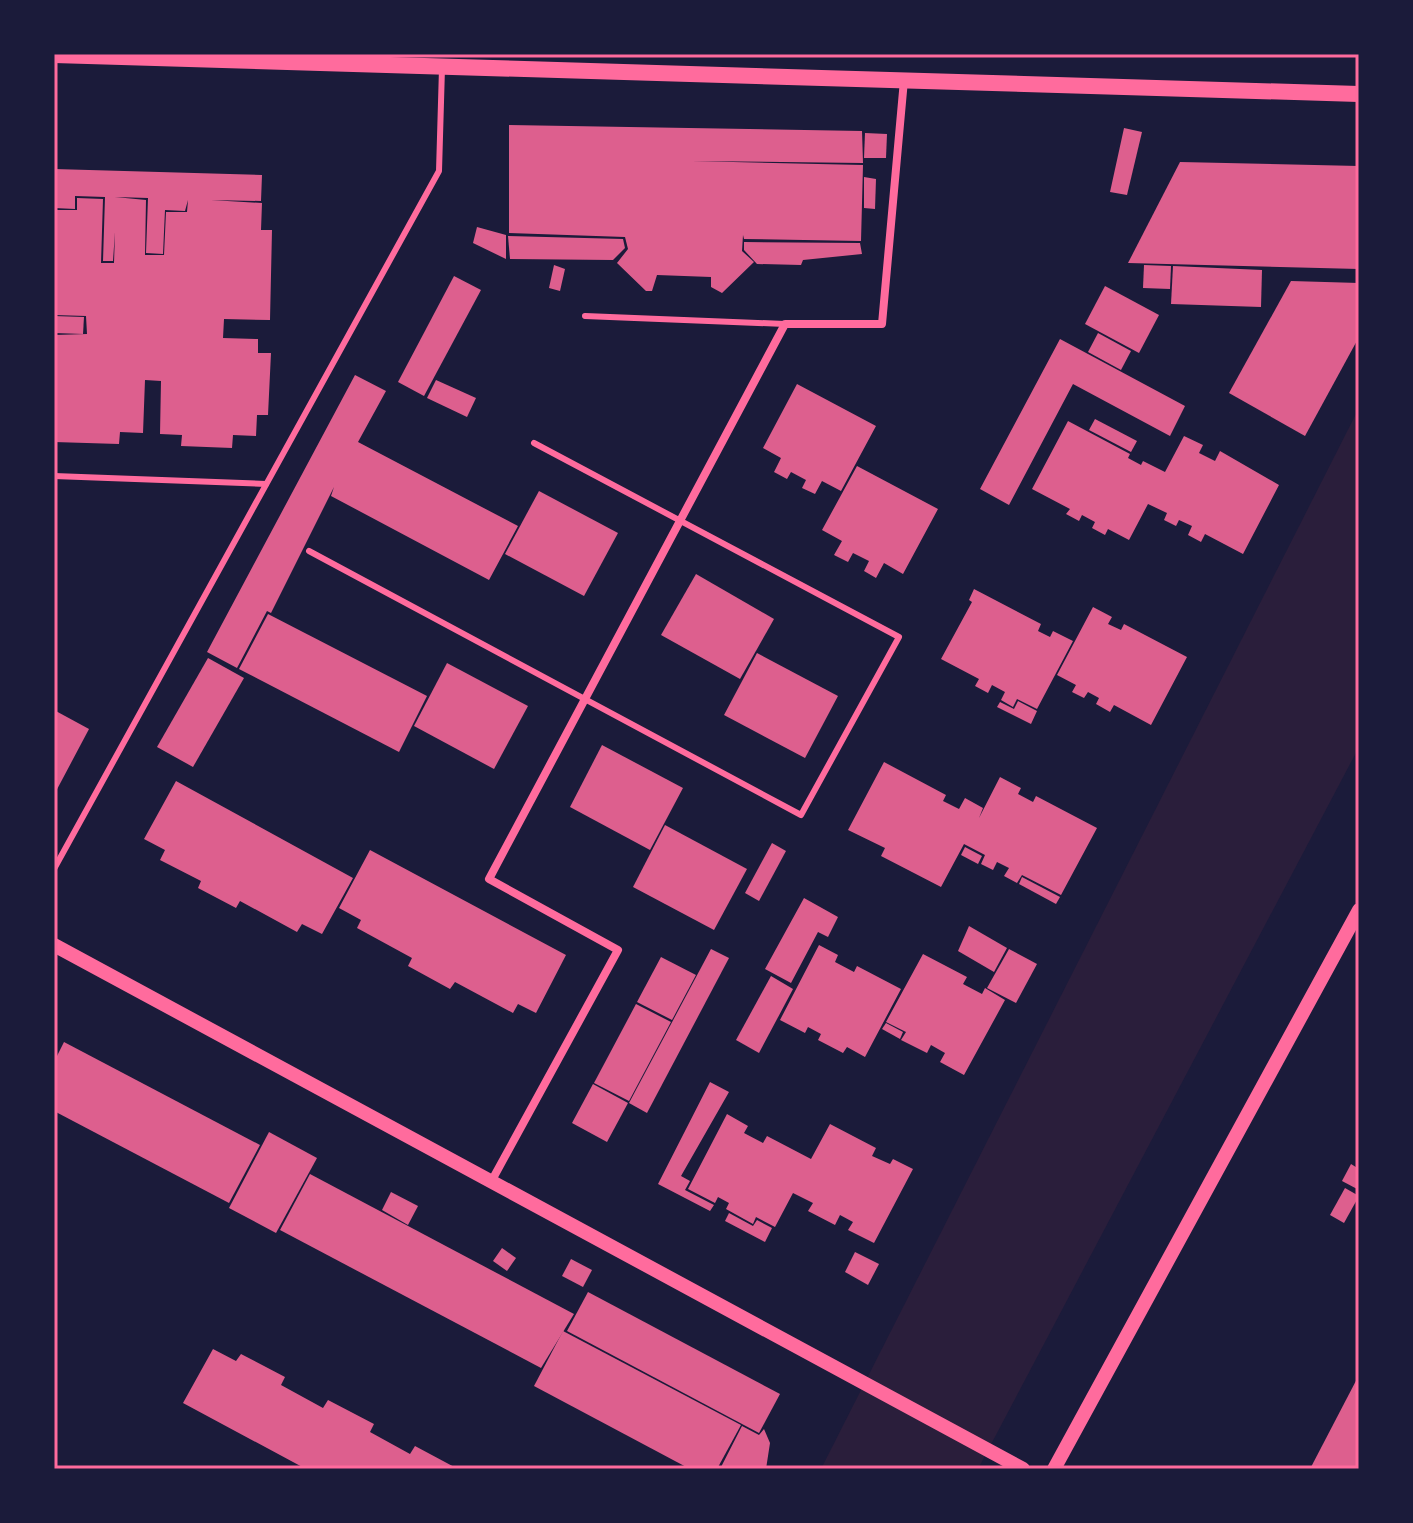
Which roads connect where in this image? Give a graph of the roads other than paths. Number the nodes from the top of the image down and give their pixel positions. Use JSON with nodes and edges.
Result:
{"nodes":[{"id":1,"x":54,"y":55,"type":"edge"},
{"id":2,"x":442,"y":66,"type":"junction"},
{"id":3,"x":904,"y":80,"type":"junction"},
{"id":4,"x":1359,"y":94,"type":"edge"},
{"id":5,"x":585,"y":316,"type":"dead end"},
{"id":6,"x":785,"y":324,"type":"junction"},
{"id":7,"x":534,"y":443,"type":"dead end"},
{"id":8,"x":54,"y":476,"type":"edge"},
{"id":9,"x":266,"y":484,"type":"junction"},
{"id":10,"x":680,"y":520,"type":"junction"},
{"id":11,"x":309,"y":551,"type":"dead end"},
{"id":12,"x":586,"y":698,"type":"junction"},
{"id":13,"x":54,"y":869,"type":"edge"},
{"id":14,"x":1359,"y":910,"type":"edge"},
{"id":15,"x":54,"y":945,"type":"edge"},
{"id":16,"x":491,"y":1182,"type":"junction"},
{"id":17,"x":1023,"y":1469,"type":"edge"},
{"id":18,"x":1054,"y":1469,"type":"edge"}],
"edges":[{"from":1,"to":2,"type":"main road"},
{"from":2,"to":3,"type":"main road"},
{"from":2,"to":9,"type":"lane"},
{"from":3,"to":4,"type":"main road"},
{"from":3,"to":6,"type":"street"},
{"from":5,"to":6,"type":"lane"},
{"from":6,"to":10,"type":"street"},
{"from":7,"to":10,"type":"lane"},
{"from":8,"to":9,"type":"lane"},
{"from":9,"to":13,"type":"lane"},
{"from":10,"to":12,"type":"street"},
{"from":10,"to":12,"type":"lane"},
{"from":11,"to":12,"type":"lane"},
{"from":12,"to":16,"type":"street"},
{"from":14,"to":18,"type":"street"},
{"from":15,"to":16,"type":"street"},
{"from":16,"to":17,"type":"street"}]}
